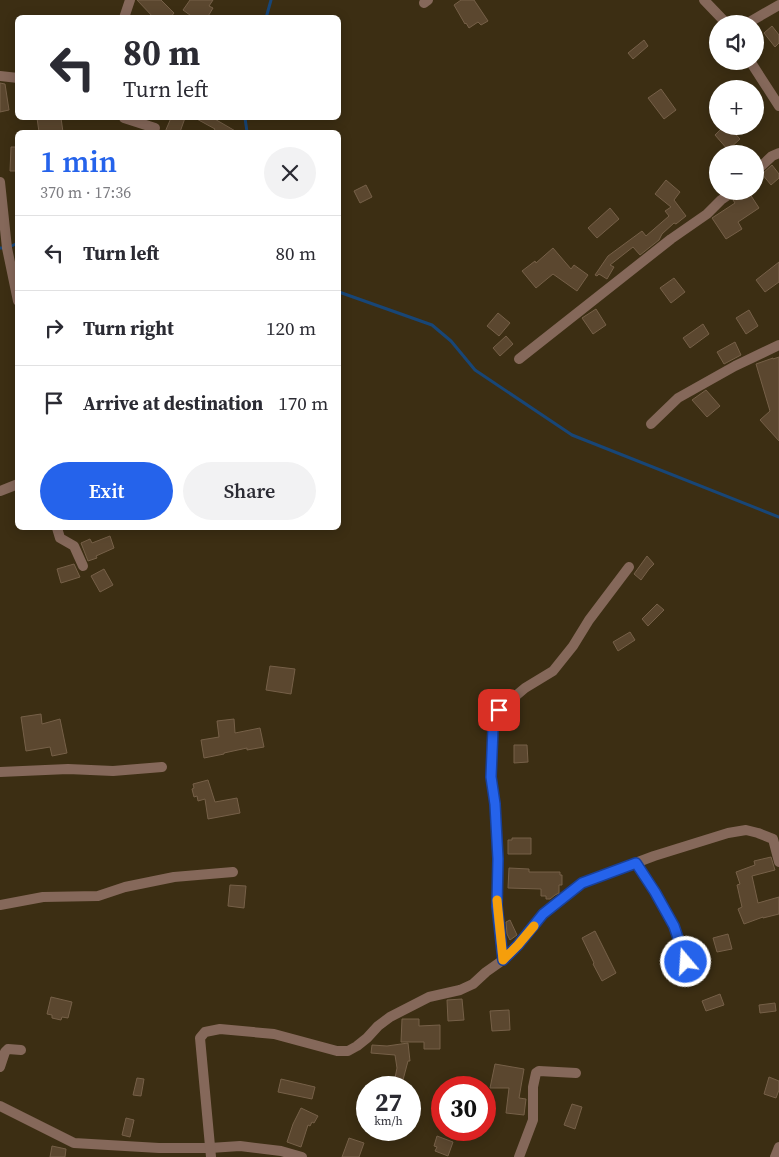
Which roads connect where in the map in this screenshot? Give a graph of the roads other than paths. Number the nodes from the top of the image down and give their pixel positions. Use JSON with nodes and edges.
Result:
{"nodes":[{"id":1,"x":130,"y":0,"type":"edge"},
{"id":2,"x":704,"y":0,"type":"edge"},
{"id":3,"x":779,"y":5,"type":"edge"},
{"id":4,"x":125,"y":15,"type":"edge"},
{"id":5,"x":718,"y":15,"type":"edge"},
{"id":6,"x":762,"y":15,"type":"edge"},
{"id":7,"x":756,"y":70,"type":"edge"},
{"id":8,"x":0,"y":76,"type":"edge"},
{"id":9,"x":15,"y":78,"type":"edge"},
{"id":10,"x":779,"y":106,"type":"edge"},
{"id":11,"x":130,"y":120,"type":"edge"},
{"id":12,"x":155,"y":128,"type":"dead end"},
{"id":13,"x":779,"y":153,"type":"edge"},
{"id":14,"x":764,"y":164,"type":"edge"},
{"id":15,"x":0,"y":182,"type":"edge"},
{"id":16,"x":721,"y":200,"type":"edge"},
{"id":17,"x":15,"y":287,"type":"edge"},
{"id":18,"x":779,"y":345,"type":"edge"},
{"id":19,"x":518,"y":359,"type":"dead end"},
{"id":20,"x":651,"y":424,"type":"dead end"},
{"id":21,"x":15,"y":485,"type":"edge"},
{"id":22,"x":0,"y":491,"type":"edge"},
{"id":23,"x":58,"y":530,"type":"edge"},
{"id":24,"x":83,"y":566,"type":"dead end"},
{"id":25,"x":629,"y":567,"type":"dead end"},
{"id":26,"x":162,"y":767,"type":"dead end"},
{"id":27,"x":0,"y":772,"type":"edge"},
{"id":28,"x":779,"y":862,"type":"edge"},
{"id":29,"x":636,"y":863,"type":"junction"},
{"id":30,"x":233,"y":872,"type":"dead end"},
{"id":31,"x":0,"y":905,"type":"edge"},
{"id":32,"x":503,"y":960,"type":"junction"},
{"id":33,"x":686,"y":962,"type":"dead end"},
{"id":34,"x":20,"y":1050,"type":"dead end"},
{"id":35,"x":0,"y":1067,"type":"edge"},
{"id":36,"x":576,"y":1073,"type":"dead end"},
{"id":37,"x":0,"y":1106,"type":"edge"},
{"id":38,"x":779,"y":1147,"type":"edge"},
{"id":39,"x":211,"y":1153,"type":"edge"},
{"id":40,"x":302,"y":1157,"type":"edge"},
{"id":41,"x":519,"y":1157,"type":"edge"},
{"id":42,"x":775,"y":1157,"type":"edge"}],
"edges":[{"from":1,"to":4,"type":"street"},
{"from":2,"to":5,"type":"street"},
{"from":3,"to":6,"type":"street"},
{"from":7,"to":10,"type":"street"},
{"from":8,"to":9,"type":"street"},
{"from":11,"to":12,"type":"street"},
{"from":13,"to":14,"type":"street"},
{"from":15,"to":17,"type":"street"},
{"from":16,"to":19,"type":"street"},
{"from":18,"to":20,"type":"street"},
{"from":21,"to":22,"type":"street"},
{"from":23,"to":24,"type":"street"},
{"from":25,"to":32,"type":"street"},
{"from":26,"to":27,"type":"street"},
{"from":28,"to":29,"type":"street"},
{"from":29,"to":32,"type":"street"},
{"from":29,"to":33,"type":"street"},
{"from":30,"to":31,"type":"street"},
{"from":32,"to":39,"type":"street"},
{"from":34,"to":35,"type":"street"},
{"from":36,"to":41,"type":"street"},
{"from":37,"to":39,"type":"street"},
{"from":38,"to":42,"type":"street"},
{"from":39,"to":40,"type":"street"}]}
